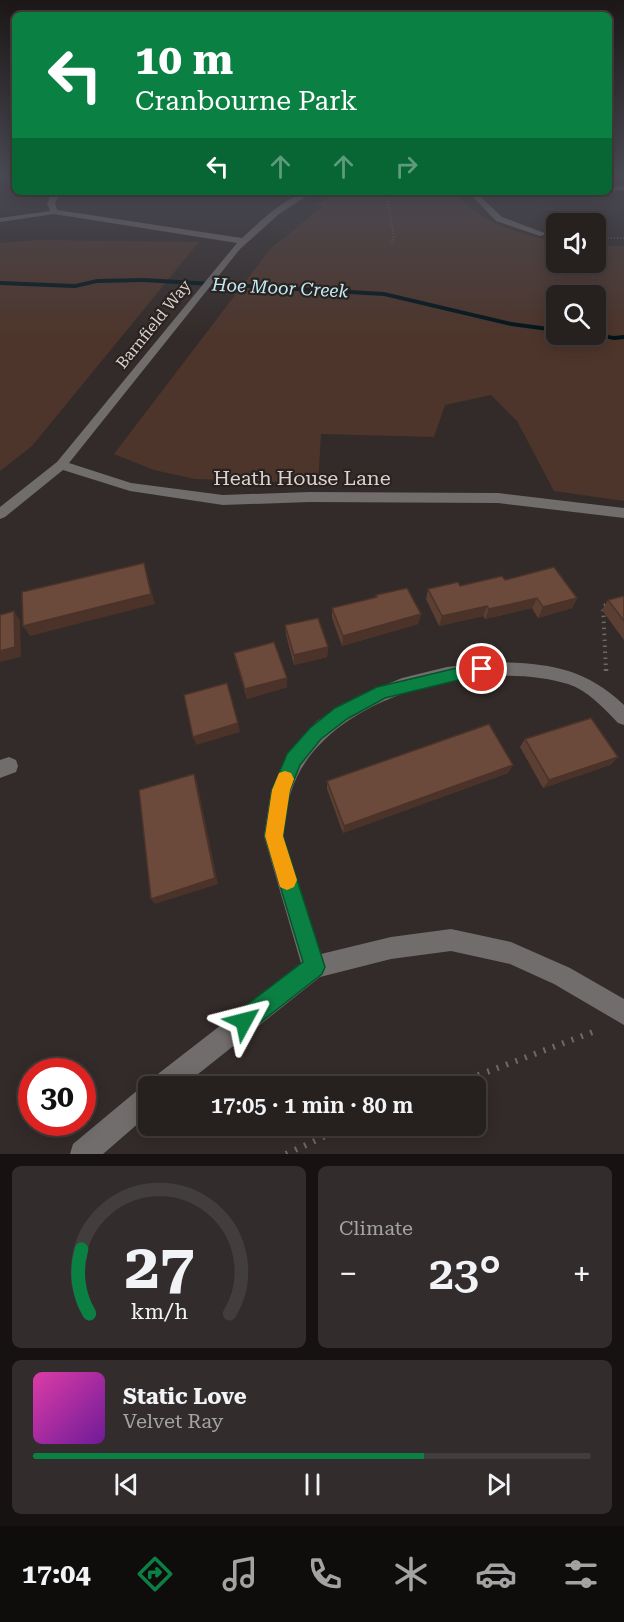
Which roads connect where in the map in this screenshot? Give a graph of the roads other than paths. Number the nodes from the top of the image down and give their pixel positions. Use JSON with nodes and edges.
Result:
{"nodes":[{"id":1,"x":152,"y":229,"type":"edge"},
{"id":2,"x":257,"y":229,"type":"edge"},
{"id":3,"x":528,"y":229,"type":"edge"},
{"id":4,"x":543,"y":234,"type":"dead end"},
{"id":5,"x":240,"y":244,"type":"junction"},
{"id":6,"x":61,"y":465,"type":"junction"},
{"id":7,"x":624,"y":513,"type":"edge"},
{"id":8,"x":0,"y":514,"type":"edge"},
{"id":9,"x":624,"y":717,"type":"edge"},
{"id":10,"x":314,"y":967,"type":"junction"},
{"id":11,"x":624,"y":1013,"type":"edge"},
{"id":12,"x":176,"y":1076,"type":"edge"},
{"id":13,"x":138,"y":1107,"type":"edge"},
{"id":14,"x":83,"y":1154,"type":"edge"}],
"edges":[{"from":1,"to":5,"type":"street"},
{"from":2,"to":5,"type":"street","name":"Barnfield Way"},
{"from":3,"to":4,"type":"street"},
{"from":5,"to":6,"type":"street","name":"Barnfield Way"},
{"from":6,"to":7,"type":"street","name":"Heath House Lane"},
{"from":6,"to":8,"type":"street"},
{"from":9,"to":10,"type":"street"},
{"from":10,"to":11,"type":"street"},
{"from":10,"to":12,"type":"street"},
{"from":13,"to":14,"type":"street"}]}
